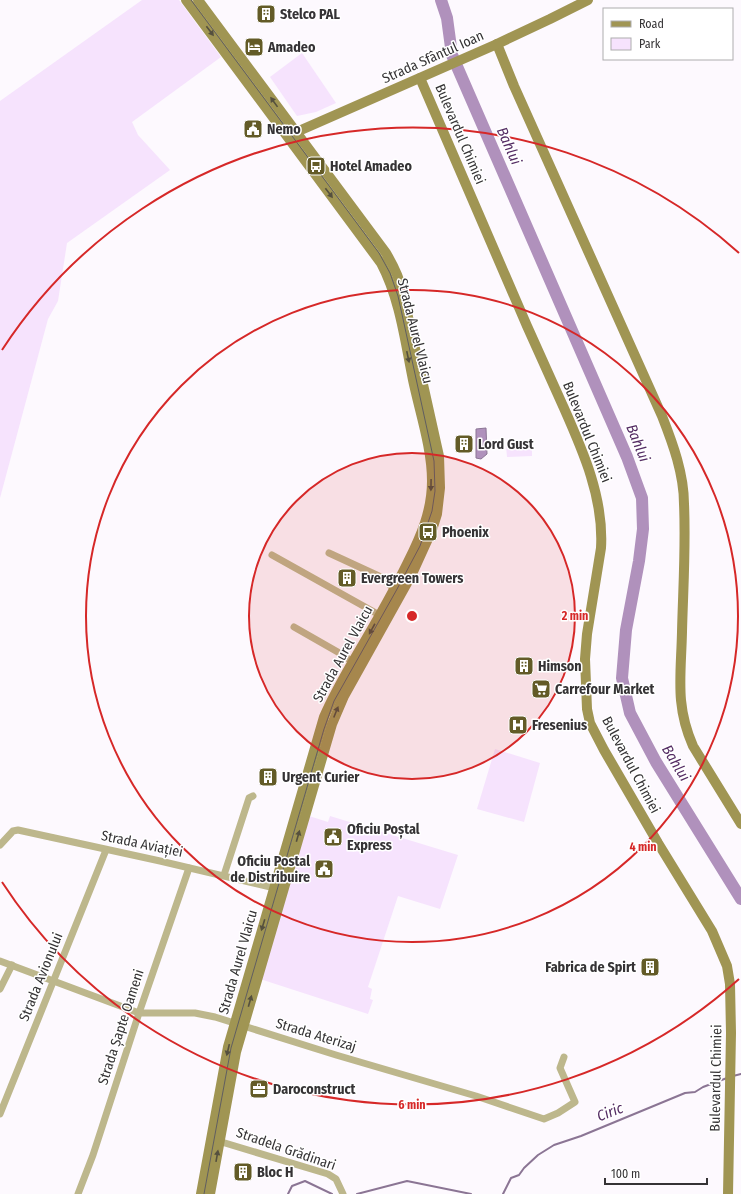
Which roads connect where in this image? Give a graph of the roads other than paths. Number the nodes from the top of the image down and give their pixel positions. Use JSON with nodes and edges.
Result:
{"nodes":[{"id":1,"x":186,"y":0,"type":"edge"},
{"id":2,"x":198,"y":0,"type":"edge"},
{"id":3,"x":588,"y":0,"type":"edge"},
{"id":4,"x":497,"y":44,"type":"junction"},
{"id":5,"x":420,"y":78,"type":"junction"},
{"id":6,"x":293,"y":136,"type":"junction"},
{"id":7,"x":329,"y":553,"type":"dead end"},
{"id":8,"x":272,"y":555,"type":"dead end"},
{"id":9,"x":394,"y":590,"type":"junction"},
{"id":10,"x":384,"y":617,"type":"junction"},
{"id":11,"x":294,"y":627,"type":"dead end"},
{"id":12,"x":356,"y":665,"type":"junction"},
{"id":13,"x":254,"y":796,"type":"dead end"},
{"id":14,"x":741,"y":824,"type":"edge"},
{"id":15,"x":0,"y":845,"type":"edge"},
{"id":16,"x":106,"y":850,"type":"junction"},
{"id":17,"x":189,"y":868,"type":"junction"},
{"id":18,"x":224,"y":875,"type":"junction"},
{"id":19,"x":279,"y":889,"type":"junction"},
{"id":20,"x":0,"y":961,"type":"edge"},
{"id":21,"x":12,"y":965,"type":"junction"},
{"id":22,"x":53,"y":982,"type":"junction"},
{"id":23,"x":0,"y":989,"type":"edge"},
{"id":24,"x":139,"y":1013,"type":"junction"},
{"id":25,"x":239,"y":1024,"type":"junction"},
{"id":26,"x":564,"y":1057,"type":"dead end"},
{"id":27,"x":0,"y":1114,"type":"edge"},
{"id":28,"x":215,"y":1140,"type":"junction"},
{"id":29,"x":343,"y":1192,"type":"edge"},
{"id":30,"x":78,"y":1194,"type":"edge"},
{"id":31,"x":201,"y":1194,"type":"edge"},
{"id":32,"x":210,"y":1194,"type":"edge"},
{"id":33,"x":728,"y":1194,"type":"edge"}],
"edges":[{"from":1,"to":6,"type":"main road","name":"Strada Aurel Vlaicu","one_way":true},
{"from":6,"to":2,"type":"main road","name":"Strada Aurel Vlaicu","one_way":true},
{"from":3,"to":4,"type":"main road","name":"Strada Sfântul Ioan"},
{"from":4,"to":5,"type":"main road","name":"Strada Sfântul Ioan"},
{"from":4,"to":14,"type":"main road"},
{"from":5,"to":6,"type":"main road","name":"Strada Sfântul Ioan"},
{"from":5,"to":33,"type":"main road","name":"Bulevardul Chimiei"},
{"from":6,"to":9,"type":"main road","name":"Strada Aurel Vlaicu","one_way":true},
{"from":6,"to":10,"type":"main road","name":"Strada Aurel Vlaicu"},
{"from":7,"to":9,"type":"street"},
{"from":8,"to":10,"type":"street"},
{"from":9,"to":10,"type":"main road","name":"Strada Aurel Vlaicu"},
{"from":10,"to":12,"type":"main road","name":"Strada Aurel Vlaicu"},
{"from":11,"to":12,"type":"street"},
{"from":12,"to":19,"type":"main road","name":"Strada Aurel Vlaicu"},
{"from":13,"to":18,"type":"street"},
{"from":15,"to":16,"type":"street","name":"Strada Aviației"},
{"from":16,"to":17,"type":"street","name":"Strada Aviației"},
{"from":16,"to":22,"type":"street","name":"Strada Avionului"},
{"from":17,"to":18,"type":"street","name":"Strada Aviației"},
{"from":17,"to":24,"type":"street","name":"Strada Șapte Oameni"},
{"from":18,"to":19,"type":"street","name":"Strada Aviației"},
{"from":19,"to":25,"type":"main road","name":"Strada Aurel Vlaicu"},
{"from":20,"to":21,"type":"street","name":"Strada Aterizaj"},
{"from":21,"to":22,"type":"street","name":"Strada Aterizaj"},
{"from":21,"to":23,"type":"street"},
{"from":22,"to":24,"type":"street","name":"Strada Aterizaj"},
{"from":22,"to":27,"type":"street","name":"Strada Avionului"},
{"from":24,"to":25,"type":"street","name":"Strada Aterizaj"},
{"from":24,"to":30,"type":"street","name":"Strada Șapte Oameni"},
{"from":25,"to":26,"type":"street","name":"Strada Aterizaj"},
{"from":25,"to":28,"type":"main road","name":"Strada Aurel Vlaicu"},
{"from":28,"to":29,"type":"street","name":"Stradela Grădinari"},
{"from":28,"to":31,"type":"main road","name":"Strada Aurel Vlaicu"},
{"from":32,"to":28,"type":"main road","name":"Strada Aurel Vlaicu","one_way":true}]}
